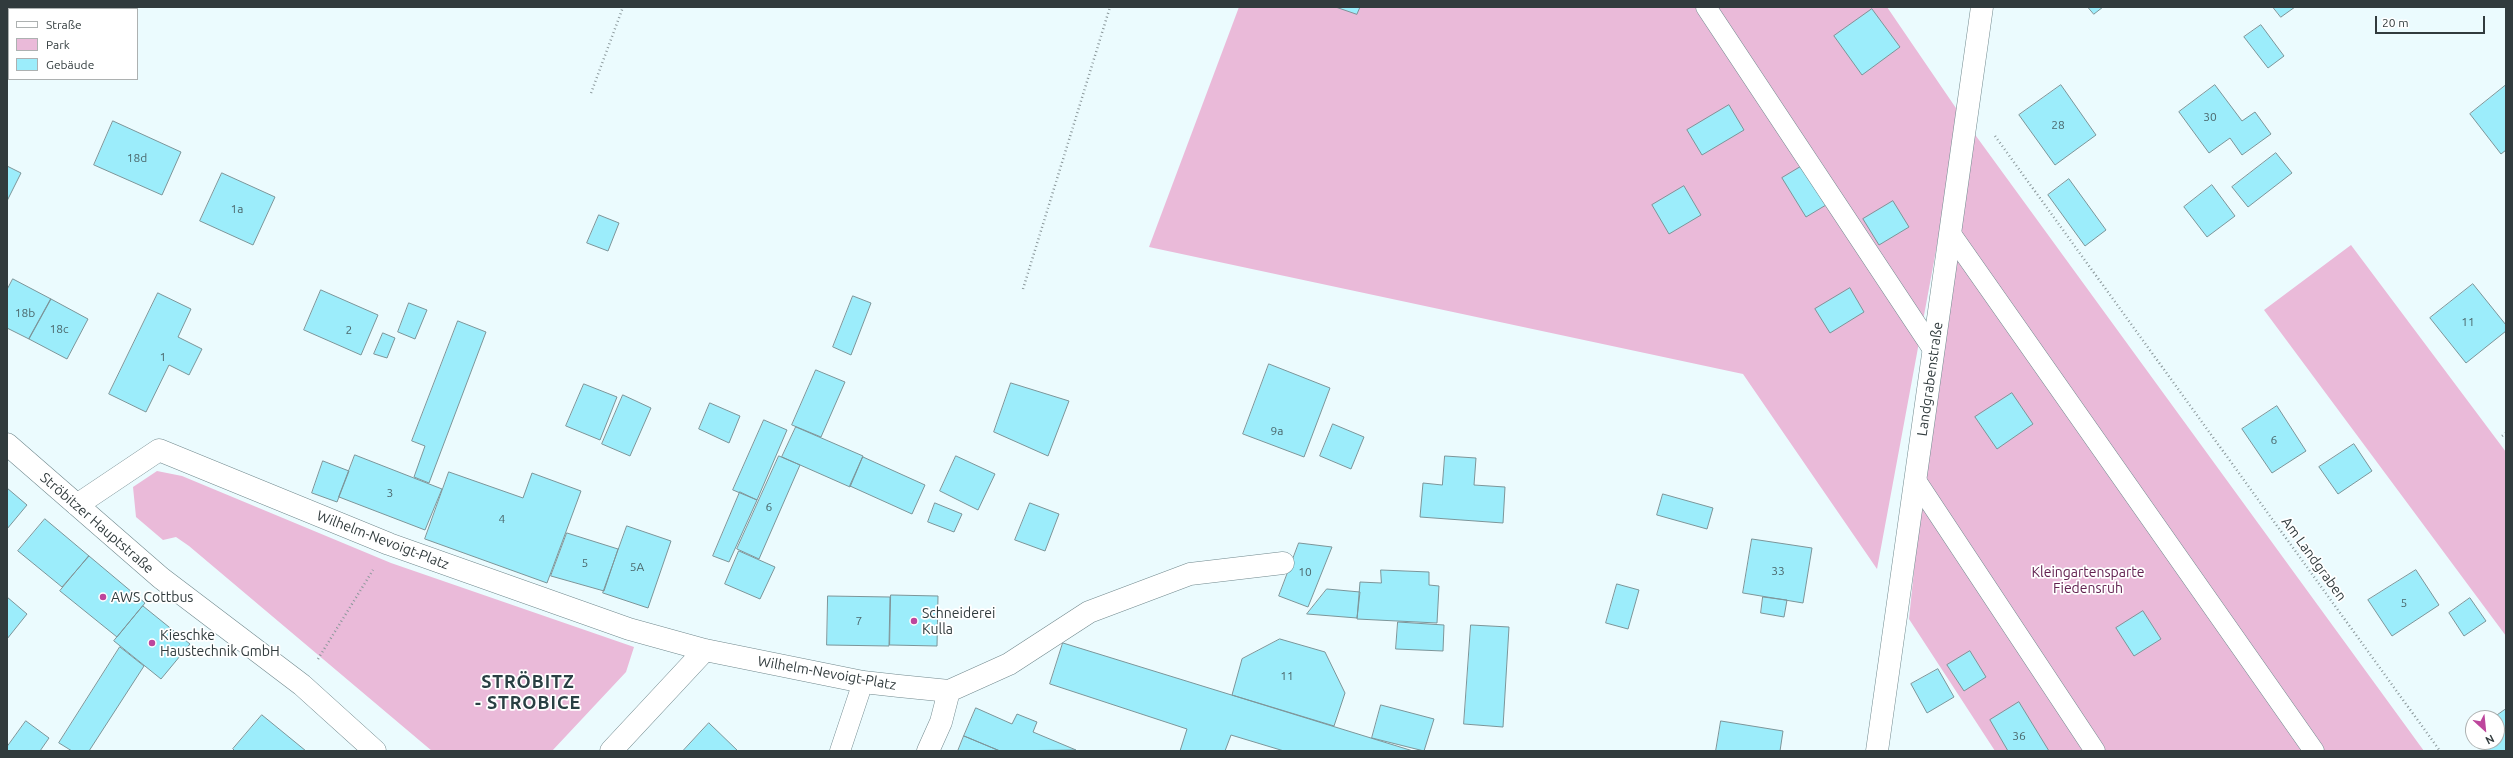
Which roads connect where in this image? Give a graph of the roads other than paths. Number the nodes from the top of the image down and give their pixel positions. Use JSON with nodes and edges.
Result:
{"nodes":[{"id":1,"x":1706,"y":7,"type":"edge"},
{"id":2,"x":1982,"y":7,"type":"edge"},
{"id":3,"x":1951,"y":234,"type":"junction"},
{"id":4,"x":1934,"y":351,"type":"junction"},
{"id":5,"x":7,"y":444,"type":"edge"},
{"id":6,"x":1915,"y":479,"type":"junction"},
{"id":7,"x":77,"y":505,"type":"junction"},
{"id":8,"x":1283,"y":563,"type":"dead end"},
{"id":9,"x":705,"y":650,"type":"junction"},
{"id":10,"x":863,"y":682,"type":"junction"},
{"id":11,"x":949,"y":691,"type":"junction"},
{"id":12,"x":375,"y":751,"type":"edge"},
{"id":13,"x":611,"y":751,"type":"edge"},
{"id":14,"x":840,"y":751,"type":"edge"},
{"id":15,"x":928,"y":751,"type":"edge"},
{"id":16,"x":1877,"y":751,"type":"edge"},
{"id":17,"x":2095,"y":751,"type":"edge"},
{"id":18,"x":2314,"y":751,"type":"edge"}],
"edges":[{"from":1,"to":4,"type":"lane"},
{"from":2,"to":3,"type":"street","name":"Landgrabenstraße"},
{"from":3,"to":4,"type":"street","name":"Landgrabenstraße"},
{"from":3,"to":18,"type":"lane"},
{"from":4,"to":6,"type":"street","name":"Landgrabenstraße"},
{"from":5,"to":7,"type":"street","name":"Ströbitzer Hauptstraße"},
{"from":6,"to":16,"type":"street","name":"Landgrabenstraße"},
{"from":6,"to":17,"type":"lane"},
{"from":7,"to":9,"type":"street","name":"Wilhelm-Nevoigt-Platz"},
{"from":7,"to":12,"type":"street","name":"Ströbitzer Hauptstraße"},
{"from":8,"to":11,"type":"street"},
{"from":9,"to":10,"type":"street","name":"Wilhelm-Nevoigt-Platz"},
{"from":9,"to":13,"type":"street"},
{"from":10,"to":11,"type":"street","name":"Wilhelm-Nevoigt-Platz"},
{"from":10,"to":14,"type":"lane"},
{"from":11,"to":15,"type":"street"}]}
